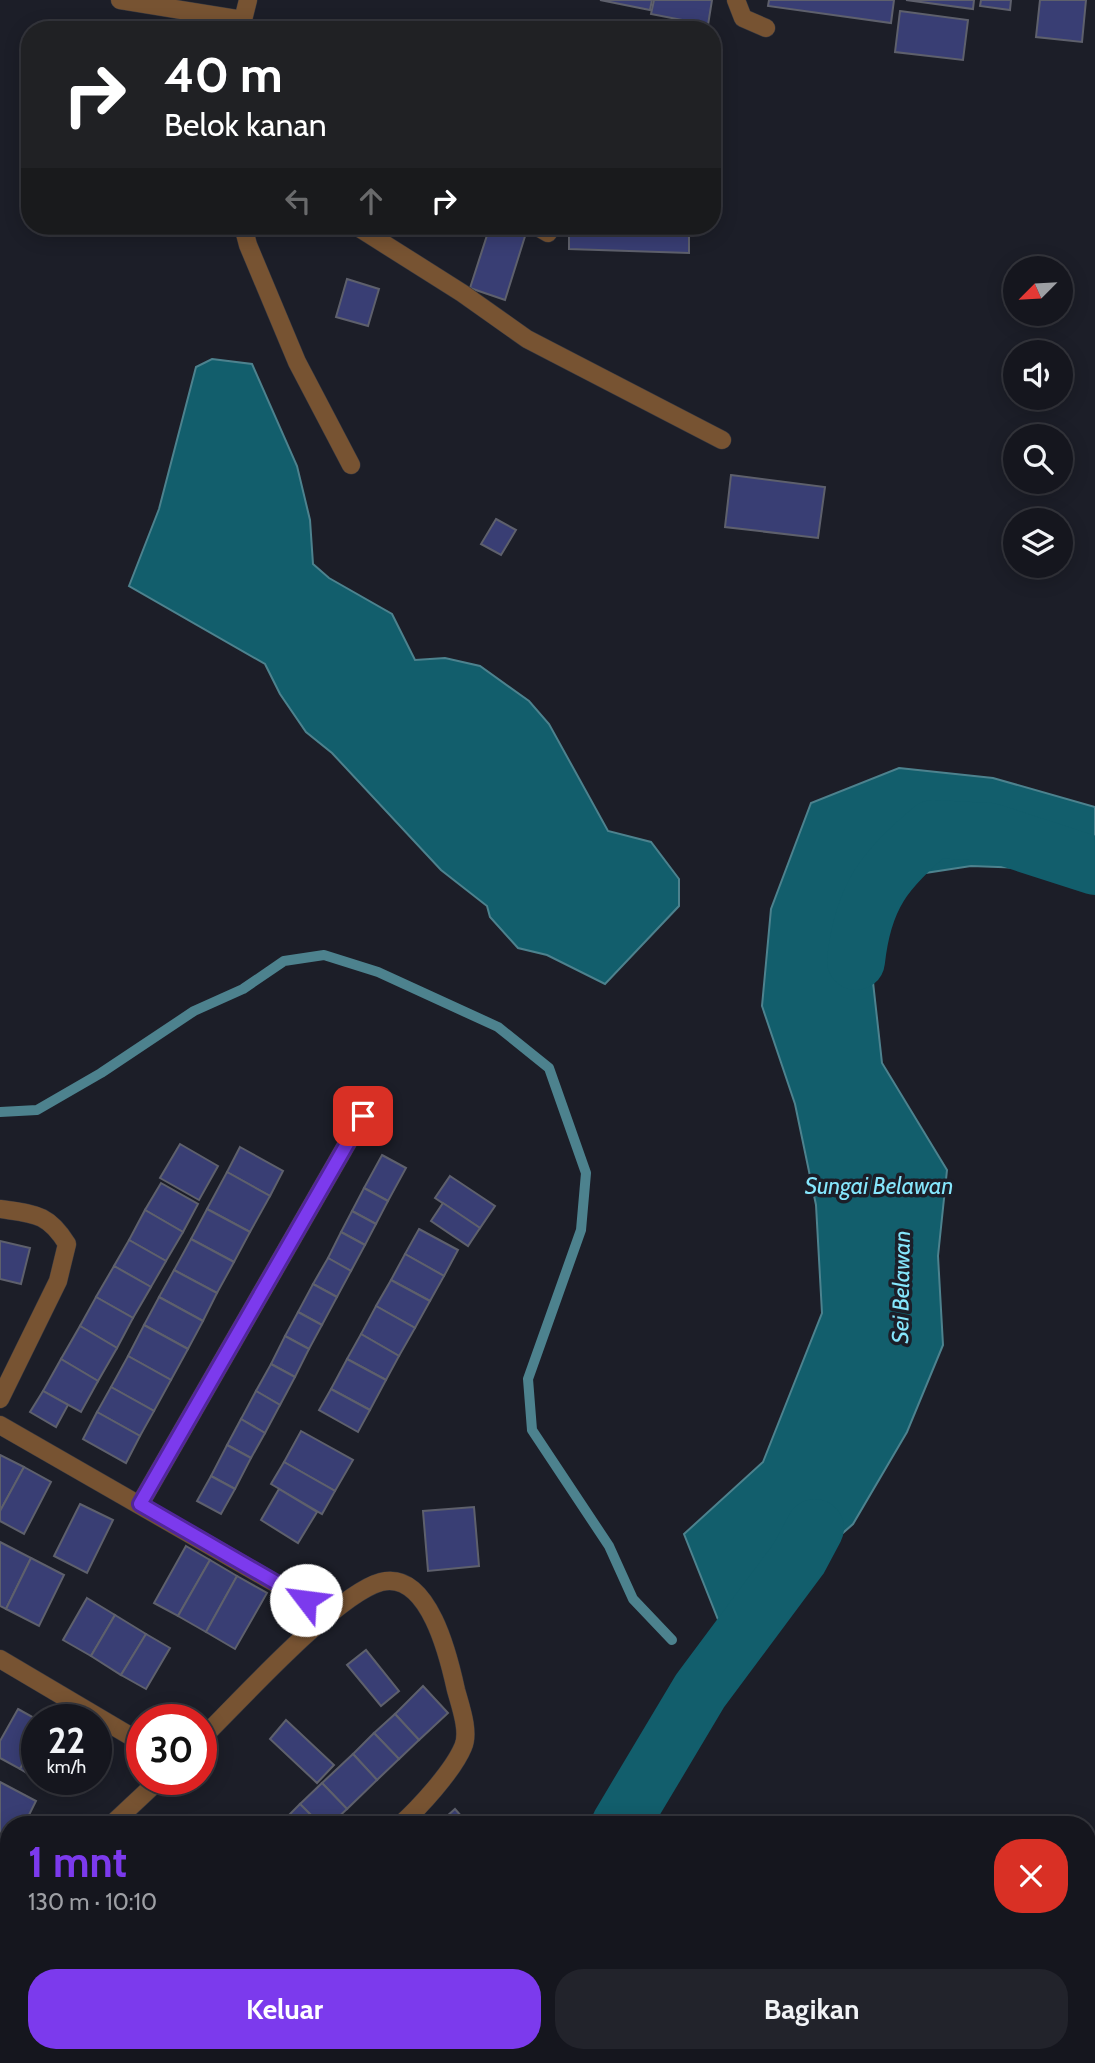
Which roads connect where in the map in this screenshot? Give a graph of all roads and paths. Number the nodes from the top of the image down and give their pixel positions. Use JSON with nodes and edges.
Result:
{"nodes":[{"id":1,"x":120,"y":0,"type":"edge"},
{"id":2,"x":248,"y":0,"type":"edge"},
{"id":3,"x":736,"y":0,"type":"edge"},
{"id":4,"x":223,"y":21,"type":"edge"},
{"id":5,"x":244,"y":21,"type":"edge"},
{"id":6,"x":766,"y":28,"type":"dead end"},
{"id":7,"x":246,"y":235,"type":"edge"},
{"id":8,"x":370,"y":235,"type":"edge"},
{"id":9,"x":722,"y":440,"type":"dead end"},
{"id":10,"x":351,"y":465,"type":"dead end"},
{"id":11,"x":363,"y":1116,"type":"dead end"},
{"id":12,"x":0,"y":1209,"type":"edge"},
{"id":13,"x":0,"y":1399,"type":"edge"},
{"id":14,"x":0,"y":1425,"type":"edge"},
{"id":15,"x":140,"y":1504,"type":"junction"},
{"id":16,"x":329,"y":1614,"type":"junction"},
{"id":17,"x":0,"y":1659,"type":"edge"},
{"id":18,"x":217,"y":1723,"type":"edge"},
{"id":19,"x":126,"y":1734,"type":"edge"},
{"id":20,"x":143,"y":1795,"type":"edge"},
{"id":21,"x":121,"y":1816,"type":"edge"},
{"id":22,"x":410,"y":1816,"type":"edge"}],
"edges":[{"from":1,"to":4,"type":"street"},
{"from":2,"to":5,"type":"street"},
{"from":3,"to":6,"type":"street"},
{"from":7,"to":10,"type":"street"},
{"from":8,"to":9,"type":"street"},
{"from":11,"to":15,"type":"street"},
{"from":12,"to":13,"type":"street"},
{"from":14,"to":15,"type":"street"},
{"from":15,"to":16,"type":"street"},
{"from":16,"to":18,"type":"street"},
{"from":16,"to":22,"type":"street"},
{"from":17,"to":19,"type":"street"},
{"from":20,"to":21,"type":"street"}]}
